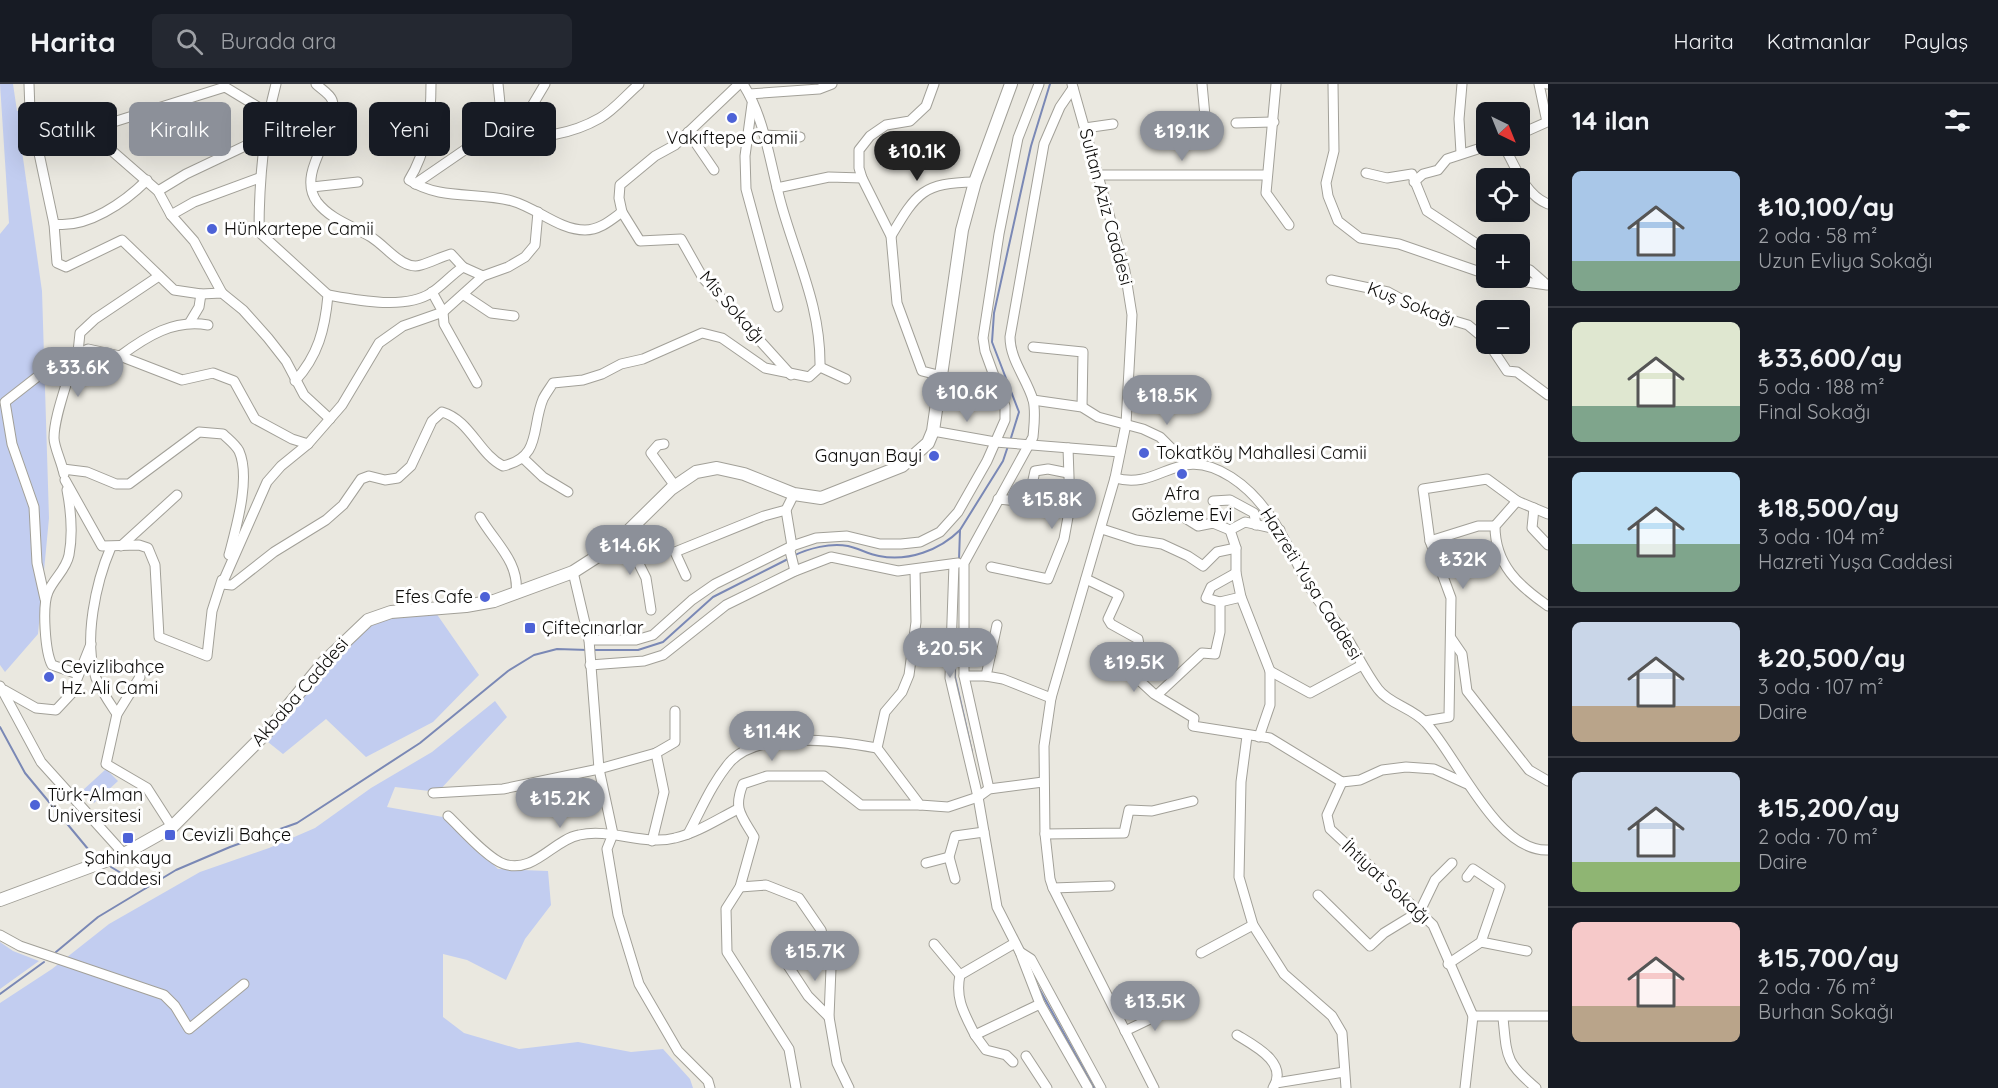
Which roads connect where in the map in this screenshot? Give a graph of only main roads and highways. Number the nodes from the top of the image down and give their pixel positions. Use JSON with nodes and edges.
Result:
{"nodes":[{"id":1,"x":1011,"y":84,"type":"edge"},
{"id":2,"x":0,"y":900,"type":"edge"}],
"edges":[{"from":1,"to":2,"type":"main road","name":"Akbaba Caddesi"}]}
